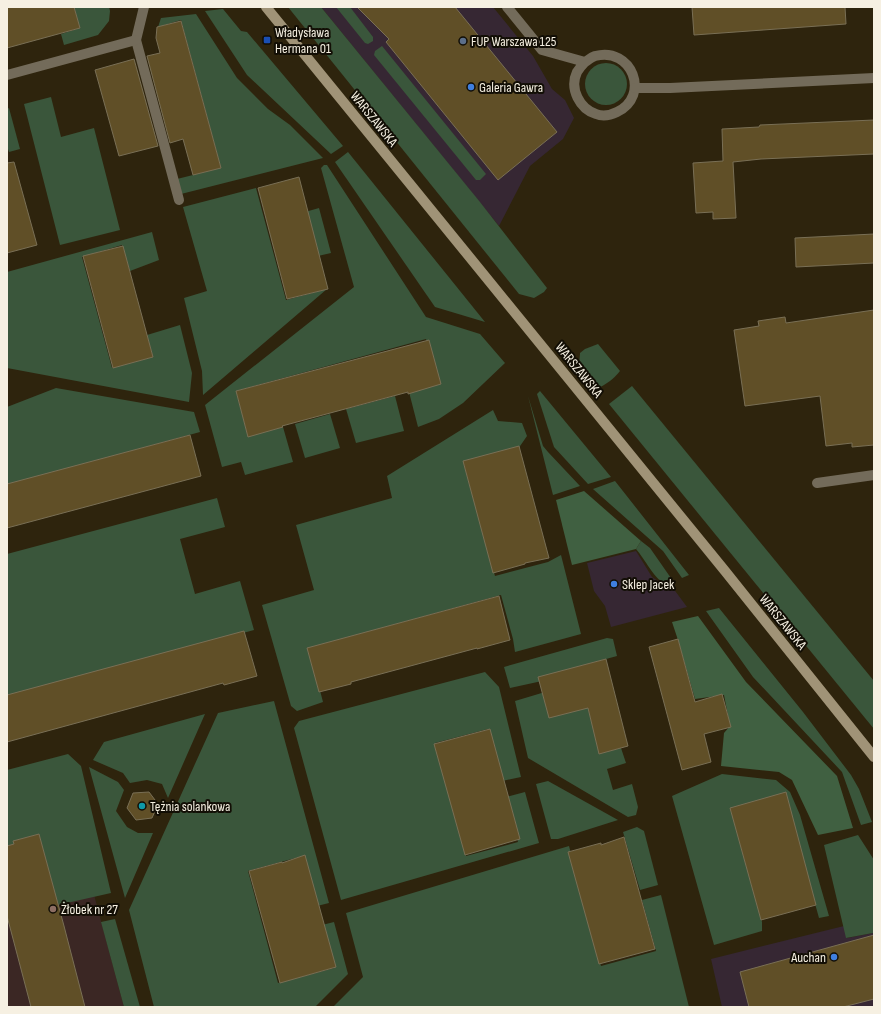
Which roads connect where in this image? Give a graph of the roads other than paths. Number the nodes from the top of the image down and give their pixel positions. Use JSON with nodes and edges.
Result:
{"nodes":[{"id":1,"x":144,"y":7,"type":"edge"},
{"id":2,"x":266,"y":7,"type":"edge"},
{"id":3,"x":507,"y":7,"type":"edge"},
{"id":4,"x":136,"y":40,"type":"junction"},
{"id":5,"x":585,"y":62,"type":"junction"},
{"id":6,"x":7,"y":75,"type":"edge"},
{"id":7,"x":874,"y":78,"type":"edge"},
{"id":8,"x":635,"y":88,"type":"junction"},
{"id":9,"x":179,"y":200,"type":"dead end"},
{"id":10,"x":874,"y":475,"type":"edge"},
{"id":11,"x":817,"y":483,"type":"dead end"},
{"id":12,"x":873,"y":756,"type":"edge"}],
"edges":[{"from":1,"to":4,"type":"street"},
{"from":2,"to":12,"type":"street","name":"WARSZAWSKA"},
{"from":3,"to":5,"type":"street"},
{"from":4,"to":6,"type":"street"},
{"from":4,"to":9,"type":"street"},
{"from":5,"to":8,"type":"street"},
{"from":5,"to":8,"type":"street"},
{"from":7,"to":8,"type":"street"},
{"from":10,"to":11,"type":"street"}]}
